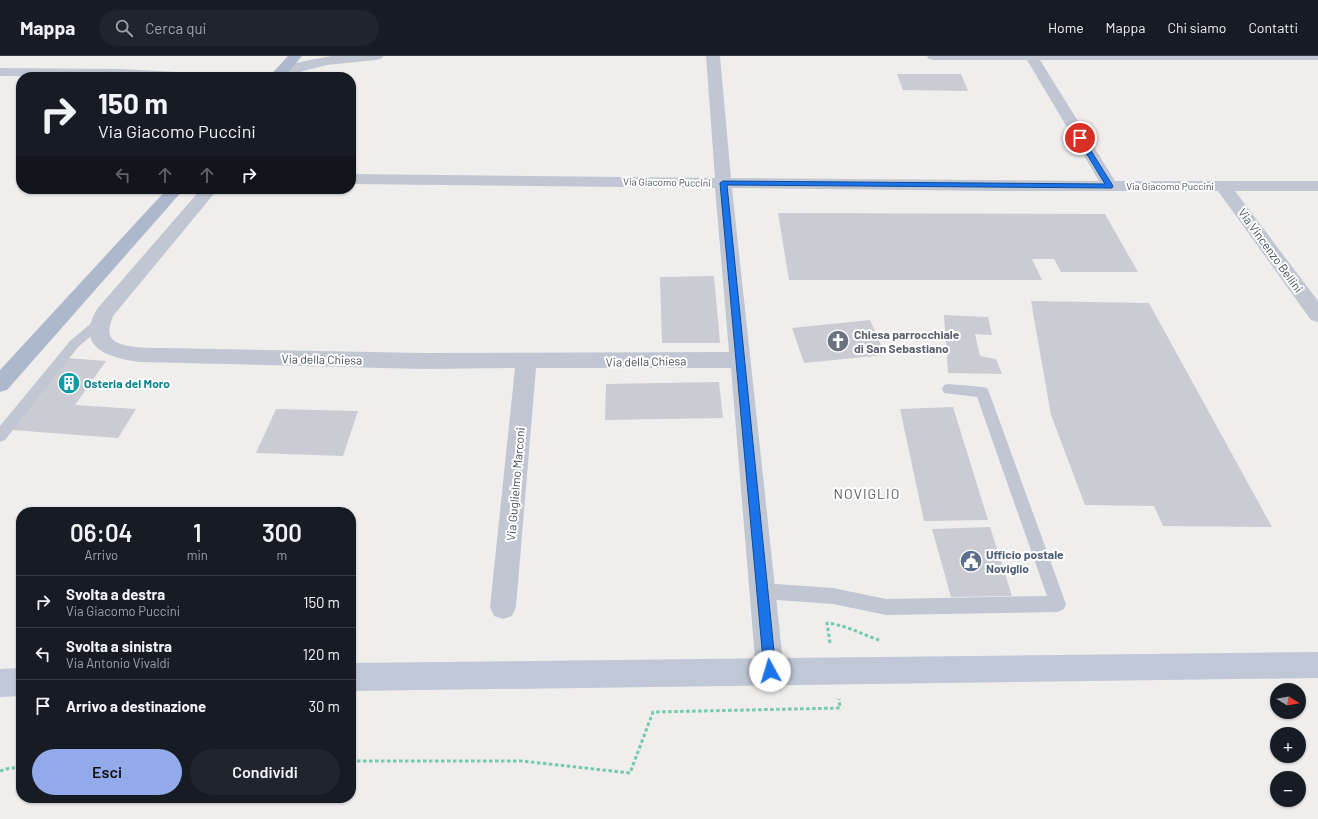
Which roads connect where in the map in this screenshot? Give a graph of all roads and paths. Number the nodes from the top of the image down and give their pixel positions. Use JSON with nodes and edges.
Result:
{"nodes":[{"id":1,"x":294,"y":56,"type":"edge"},
{"id":2,"x":376,"y":56,"type":"edge"},
{"id":3,"x":714,"y":56,"type":"edge"},
{"id":4,"x":934,"y":56,"type":"edge"},
{"id":5,"x":1031,"y":56,"type":"edge"},
{"id":6,"x":1318,"y":56,"type":"edge"},
{"id":7,"x":347,"y":58,"type":"junction"},
{"id":8,"x":0,"y":72,"type":"edge"},
{"id":9,"x":16,"y":72,"type":"edge"},
{"id":10,"x":16,"y":72,"type":"edge"},
{"id":11,"x":93,"y":72,"type":"edge"},
{"id":12,"x":281,"y":72,"type":"edge"},
{"id":13,"x":286,"y":72,"type":"edge"},
{"id":14,"x":312,"y":72,"type":"edge"},
{"id":15,"x":356,"y":179,"type":"edge"},
{"id":16,"x":723,"y":183,"type":"junction"},
{"id":17,"x":1110,"y":186,"type":"junction"},
{"id":18,"x":1224,"y":186,"type":"junction"},
{"id":19,"x":1318,"y":186,"type":"edge"},
{"id":20,"x":171,"y":194,"type":"edge"},
{"id":21,"x":206,"y":194,"type":"edge"},
{"id":22,"x":1318,"y":314,"type":"edge"},
{"id":23,"x":99,"y":323,"type":"junction"},
{"id":24,"x":740,"y":360,"type":"junction"},
{"id":25,"x":526,"y":362,"type":"junction"},
{"id":26,"x":0,"y":384,"type":"edge"},
{"id":27,"x":949,"y":390,"type":"dead end"},
{"id":28,"x":0,"y":436,"type":"edge"},
{"id":29,"x":762,"y":591,"type":"junction"},
{"id":30,"x":504,"y":607,"type":"dead end"},
{"id":31,"x":1318,"y":665,"type":"edge"},
{"id":32,"x":770,"y":671,"type":"junction"},
{"id":33,"x":356,"y":678,"type":"edge"},
{"id":34,"x":16,"y":682,"type":"edge"},
{"id":35,"x":0,"y":683,"type":"edge"},
{"id":36,"x":16,"y":768,"type":"edge"},
{"id":37,"x":0,"y":771,"type":"edge"}],
"edges":[{"from":1,"to":12,"type":"main road"},
{"from":2,"to":7,"type":"street"},
{"from":3,"to":16,"type":"street"},
{"from":4,"to":5,"type":"street"},
{"from":5,"to":6,"type":"street"},
{"from":5,"to":17,"type":"street"},
{"from":7,"to":13,"type":"street"},
{"from":7,"to":14,"type":"street"},
{"from":8,"to":9,"type":"street"},
{"from":10,"to":11,"type":"street"},
{"from":15,"to":16,"type":"street","name":"Via Giacomo Puccini"},
{"from":16,"to":17,"type":"street","name":"Via Giacomo Puccini"},
{"from":16,"to":24,"type":"street"},
{"from":17,"to":18,"type":"street","name":"Via Giacomo Puccini"},
{"from":18,"to":19,"type":"street","name":"Via Giacomo Puccini"},
{"from":18,"to":22,"type":"street","name":"Via Vincenzo Bellini"},
{"from":20,"to":26,"type":"main road"},
{"from":21,"to":23,"type":"street"},
{"from":23,"to":25,"type":"street","name":"Via della Chiesa"},
{"from":23,"to":28,"type":"lane"},
{"from":24,"to":25,"type":"street","name":"Via della Chiesa"},
{"from":24,"to":29,"type":"street"},
{"from":25,"to":30,"type":"street","name":"Via Guglielmo Marconi"},
{"from":27,"to":29,"type":"lane"},
{"from":29,"to":32,"type":"street"},
{"from":31,"to":32,"type":"street"},
{"from":32,"to":33,"type":"street"},
{"from":34,"to":35,"type":"street"},
{"from":36,"to":37,"type":"path"}]}
